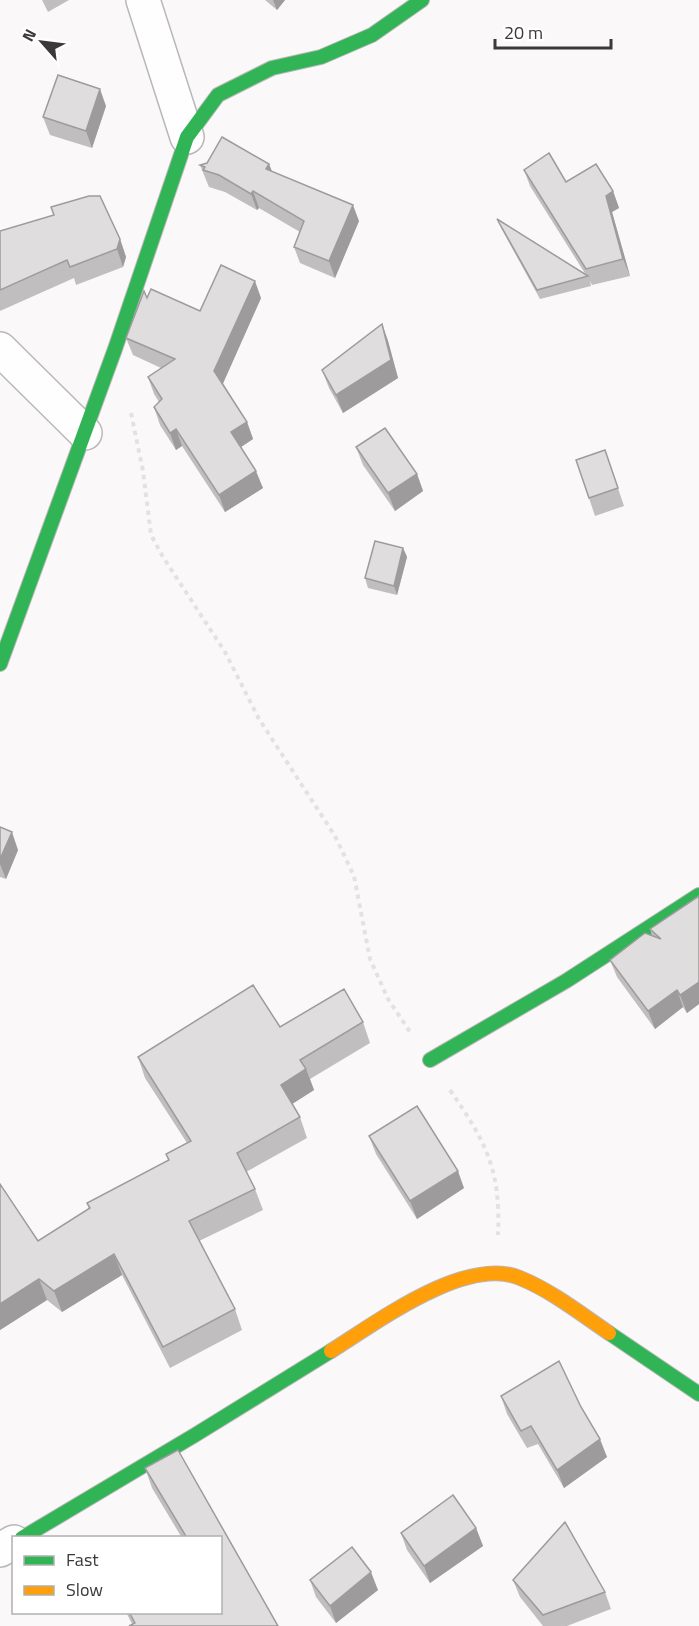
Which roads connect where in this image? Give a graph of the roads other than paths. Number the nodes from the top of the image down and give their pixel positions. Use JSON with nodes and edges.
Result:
{"nodes":[{"id":1,"x":143,"y":0,"type":"edge"},
{"id":2,"x":422,"y":0,"type":"edge"},
{"id":3,"x":187,"y":137,"type":"junction"},
{"id":4,"x":0,"y":349,"type":"edge"},
{"id":5,"x":84,"y":433,"type":"junction"},
{"id":6,"x":0,"y":664,"type":"edge"},
{"id":7,"x":699,"y":895,"type":"edge"},
{"id":8,"x":430,"y":1060,"type":"road end"},
{"id":9,"x":699,"y":1394,"type":"edge"},
{"id":10,"x":25,"y":1536,"type":"edge"}],
"edges":[{"from":1,"to":3,"type":"street"},
{"from":2,"to":3,"type":"street"},
{"from":3,"to":5,"type":"street"},
{"from":4,"to":5,"type":"street"},
{"from":5,"to":6,"type":"street"},
{"from":7,"to":8,"type":"street"},
{"from":9,"to":10,"type":"street"}]}
